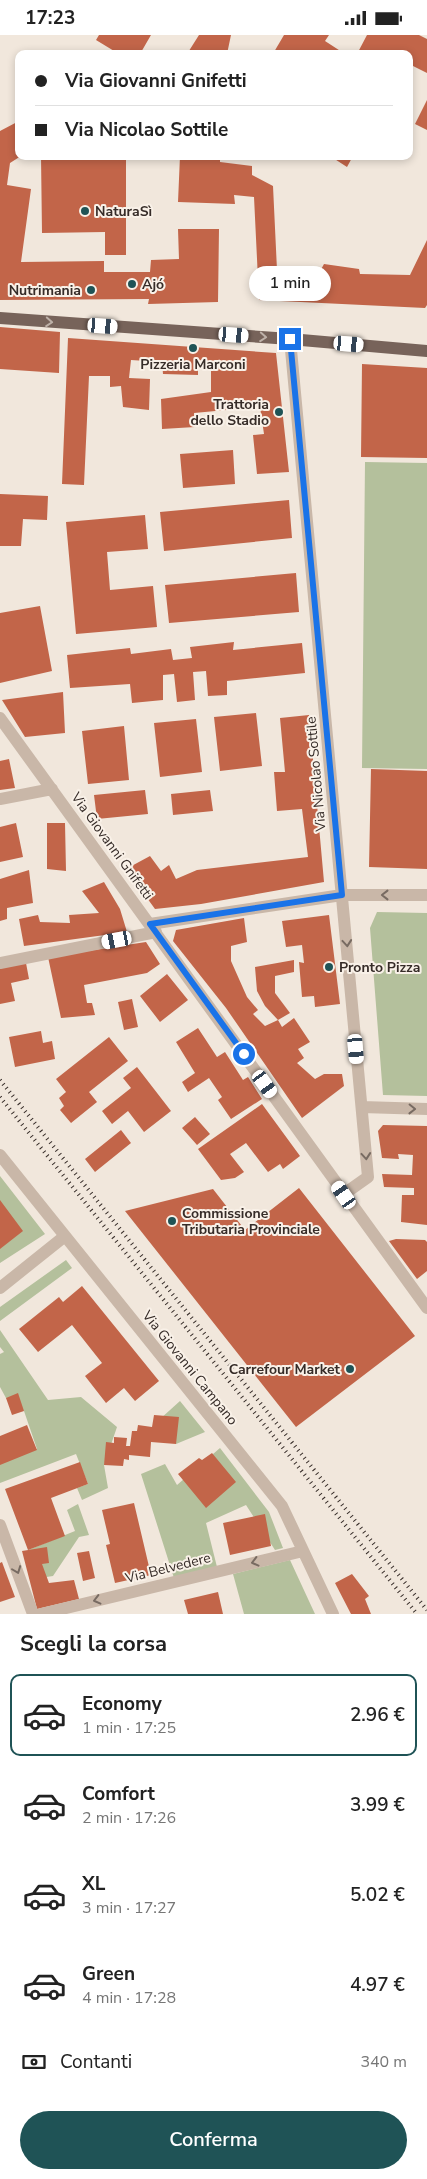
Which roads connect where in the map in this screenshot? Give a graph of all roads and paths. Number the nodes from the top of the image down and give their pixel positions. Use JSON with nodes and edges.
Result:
{"nodes":[{"id":1,"x":0,"y":318,"type":"edge"},
{"id":2,"x":290,"y":339,"type":"junction"},
{"id":3,"x":427,"y":351,"type":"edge"},
{"id":4,"x":0,"y":718,"type":"edge"},
{"id":5,"x":52,"y":789,"type":"junction"},
{"id":6,"x":0,"y":799,"type":"edge"},
{"id":7,"x":342,"y":895,"type":"junction"},
{"id":8,"x":427,"y":895,"type":"edge"},
{"id":9,"x":153,"y":928,"type":"junction"},
{"id":10,"x":0,"y":963,"type":"edge"},
{"id":11,"x":362,"y":1107,"type":"junction"},
{"id":12,"x":427,"y":1109,"type":"edge"},
{"id":13,"x":0,"y":1155,"type":"edge"},
{"id":14,"x":344,"y":1195,"type":"junction"},
{"id":15,"x":65,"y":1236,"type":"junction"},
{"id":16,"x":0,"y":1288,"type":"edge"},
{"id":17,"x":427,"y":1308,"type":"edge"},
{"id":18,"x":0,"y":1525,"type":"edge"},
{"id":19,"x":303,"y":1551,"type":"junction"},
{"id":20,"x":69,"y":1611,"type":"edge"},
{"id":21,"x":33,"y":1614,"type":"edge"},
{"id":22,"x":41,"y":1614,"type":"edge"},
{"id":23,"x":333,"y":1614,"type":"edge"}],
"edges":[{"from":1,"to":2,"type":"main road","one_way":true},
{"from":2,"to":3,"type":"main road"},
{"from":2,"to":7,"type":"street","name":"Via Nicolao Sottile"},
{"from":4,"to":5,"type":"street","name":"Via Giovanni Gnifetti"},
{"from":5,"to":6,"type":"street"},
{"from":5,"to":9,"type":"street","name":"Via Giovanni Gnifetti"},
{"from":8,"to":7,"type":"street","one_way":true},
{"from":7,"to":9,"type":"street"},
{"from":7,"to":11,"type":"street","name":"Via Nicolao Sottile","one_way":true},
{"from":9,"to":10,"type":"street"},
{"from":9,"to":14,"type":"street","name":"Via Giovanni Gnifetti"},
{"from":11,"to":12,"type":"street","one_way":true},
{"from":11,"to":14,"type":"street","name":"Via Nicolao Sottile","one_way":true},
{"from":13,"to":15,"type":"street","name":"Via Giovanni Campano"},
{"from":14,"to":17,"type":"street","name":"Via Giovanni Gnifetti"},
{"from":15,"to":16,"type":"street"},
{"from":15,"to":19,"type":"street","name":"Via Giovanni Campano"},
{"from":18,"to":21,"type":"street","one_way":true},
{"from":19,"to":20,"type":"street","name":"Via Belvedere","one_way":true},
{"from":19,"to":23,"type":"street","name":"Via Giovanni Campano"},
{"from":20,"to":22,"type":"street","name":"Via Belvedere"}]}
